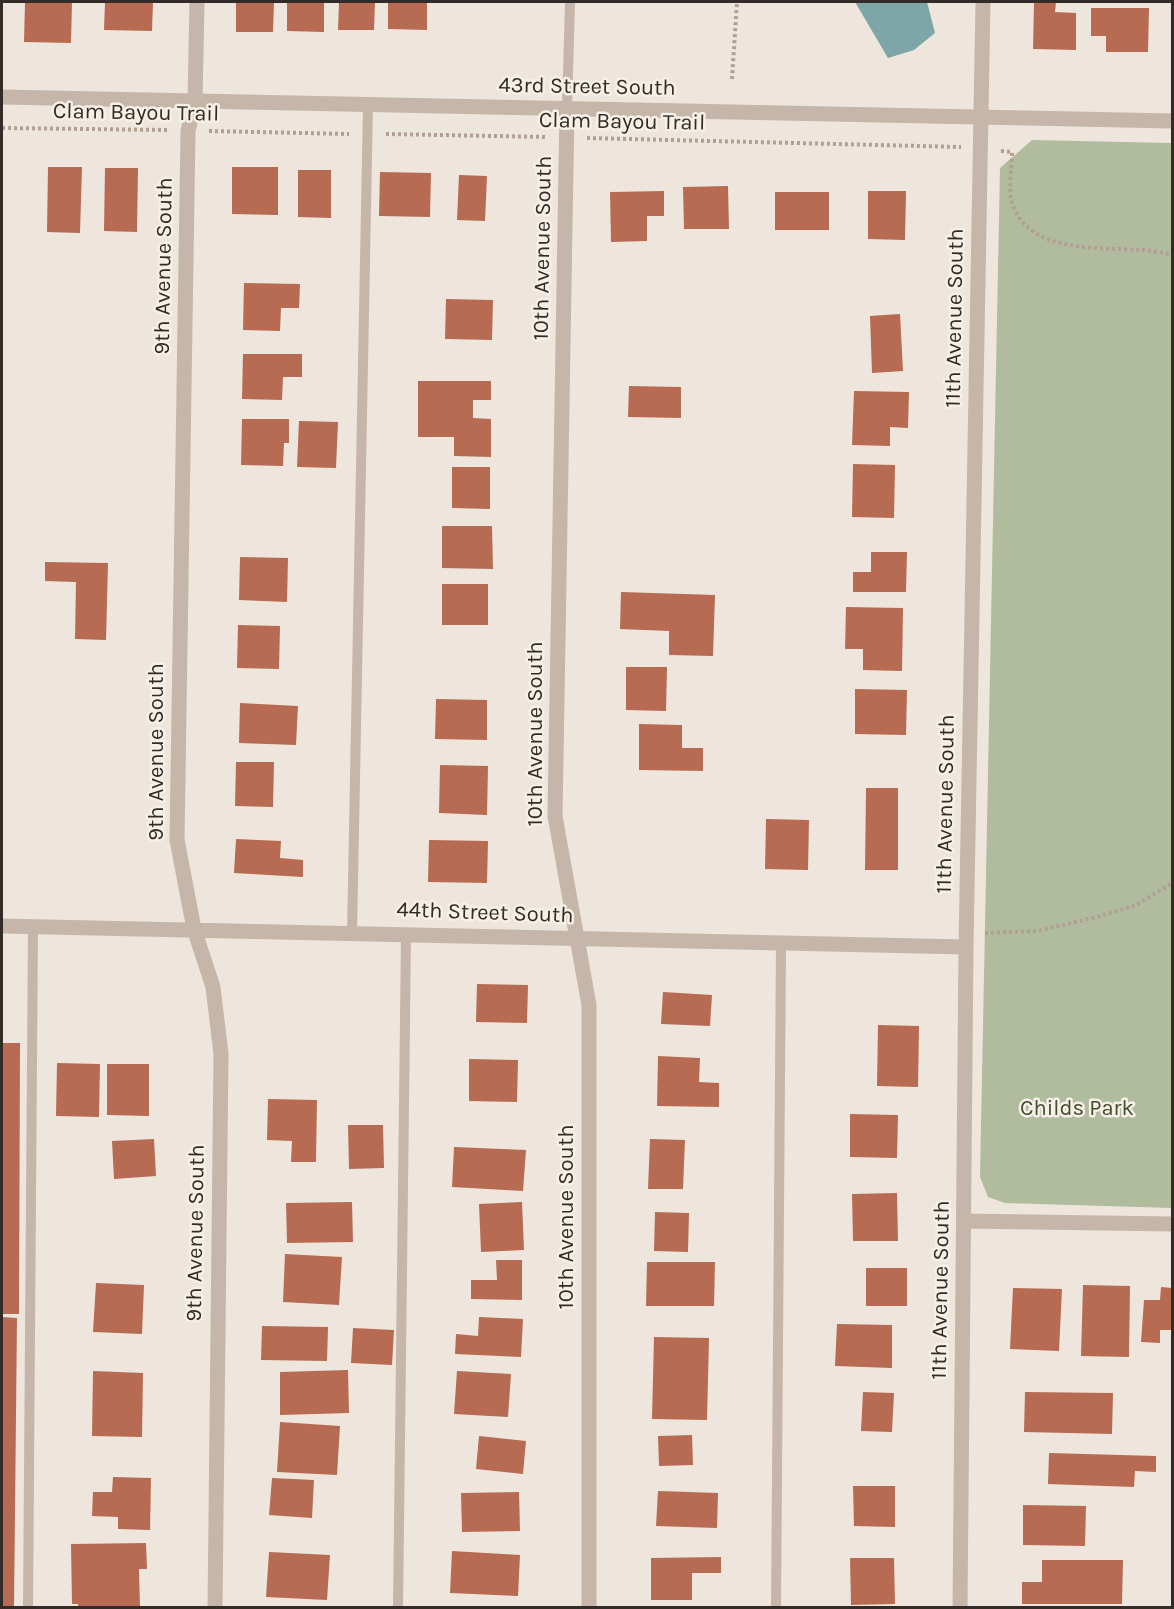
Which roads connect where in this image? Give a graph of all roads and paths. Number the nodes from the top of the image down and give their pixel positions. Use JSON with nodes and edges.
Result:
{"nodes":[{"id":1,"x":197,"y":2,"type":"edge"},
{"id":2,"x":570,"y":2,"type":"edge"},
{"id":3,"x":737,"y":2,"type":"edge"},
{"id":4,"x":983,"y":2,"type":"edge"},
{"id":5,"x":732,"y":79,"type":"dead end"},
{"id":6,"x":2,"y":98,"type":"edge"},
{"id":7,"x":195,"y":101,"type":"junction"},
{"id":8,"x":368,"y":105,"type":"junction"},
{"id":9,"x":567,"y":109,"type":"junction"},
{"id":10,"x":981,"y":117,"type":"junction"},
{"id":11,"x":1173,"y":121,"type":"edge"},
{"id":12,"x":2,"y":128,"type":"edge"},
{"id":13,"x":188,"y":131,"type":"junction"},
{"id":14,"x":368,"y":134,"type":"junction"},
{"id":15,"x":567,"y":138,"type":"junction"},
{"id":16,"x":980,"y":147,"type":"junction"},
{"id":17,"x":1173,"y":255,"type":"edge"},
{"id":18,"x":1173,"y":883,"type":"edge"},
{"id":19,"x":2,"y":926,"type":"edge"},
{"id":20,"x":33,"y":926,"type":"junction"},
{"id":21,"x":194,"y":929,"type":"junction"},
{"id":22,"x":352,"y":932,"type":"junction"},
{"id":23,"x":406,"y":934,"type":"junction"},
{"id":24,"x":577,"y":938,"type":"junction"},
{"id":25,"x":967,"y":940,"type":"junction"},
{"id":26,"x":781,"y":943,"type":"junction"},
{"id":27,"x":964,"y":1221,"type":"junction"},
{"id":28,"x":1173,"y":1224,"type":"edge"},
{"id":29,"x":28,"y":1608,"type":"edge"},
{"id":30,"x":215,"y":1608,"type":"edge"},
{"id":31,"x":398,"y":1608,"type":"edge"},
{"id":32,"x":589,"y":1608,"type":"edge"},
{"id":33,"x":776,"y":1608,"type":"edge"},
{"id":34,"x":960,"y":1608,"type":"edge"}],
"edges":[{"from":1,"to":7,"type":"street","name":"9th Avenue South"},
{"from":2,"to":9,"type":"lane","name":"10th Avenue South"},
{"from":3,"to":5,"type":"path"},
{"from":4,"to":10,"type":"street","name":"11th Avenue South"},
{"from":6,"to":7,"type":"street","name":"43rd Street South"},
{"from":7,"to":8,"type":"street","name":"43rd Street South"},
{"from":7,"to":13,"type":"street","name":"9th Avenue South"},
{"from":8,"to":9,"type":"street","name":"43rd Street South"},
{"from":8,"to":14,"type":"lane"},
{"from":9,"to":10,"type":"street","name":"43rd Street South"},
{"from":9,"to":15,"type":"street","name":"10th Avenue South"},
{"from":10,"to":11,"type":"street","name":"43rd Street South"},
{"from":10,"to":16,"type":"street","name":"11th Avenue South"},
{"from":12,"to":13,"type":"path","name":"Clam Bayou Trail"},
{"from":13,"to":14,"type":"path","name":"Clam Bayou Trail"},
{"from":13,"to":21,"type":"street","name":"9th Avenue South"},
{"from":14,"to":15,"type":"path","name":"Clam Bayou Trail"},
{"from":14,"to":22,"type":"lane"},
{"from":15,"to":16,"type":"path","name":"Clam Bayou Trail"},
{"from":15,"to":24,"type":"street","name":"10th Avenue South"},
{"from":16,"to":17,"type":"path","name":"Clam Bayou Trail"},
{"from":16,"to":25,"type":"street","name":"11th Avenue South"},
{"from":18,"to":25,"type":"path"},
{"from":19,"to":20,"type":"street","name":"44th Street South"},
{"from":20,"to":21,"type":"street","name":"44th Street South"},
{"from":20,"to":29,"type":"lane"},
{"from":21,"to":22,"type":"street","name":"44th Street South"},
{"from":21,"to":30,"type":"street","name":"9th Avenue South"},
{"from":22,"to":23,"type":"street","name":"44th Street South"},
{"from":23,"to":24,"type":"street","name":"44th Street South"},
{"from":23,"to":31,"type":"lane"},
{"from":24,"to":26,"type":"street","name":"44th Street South"},
{"from":24,"to":32,"type":"street","name":"10th Avenue South"},
{"from":25,"to":26,"type":"street","name":"44th Street South"},
{"from":25,"to":27,"type":"street","name":"11th Avenue South"},
{"from":26,"to":33,"type":"lane"},
{"from":27,"to":28,"type":"street"},
{"from":27,"to":34,"type":"street","name":"11th Avenue South"}]}
